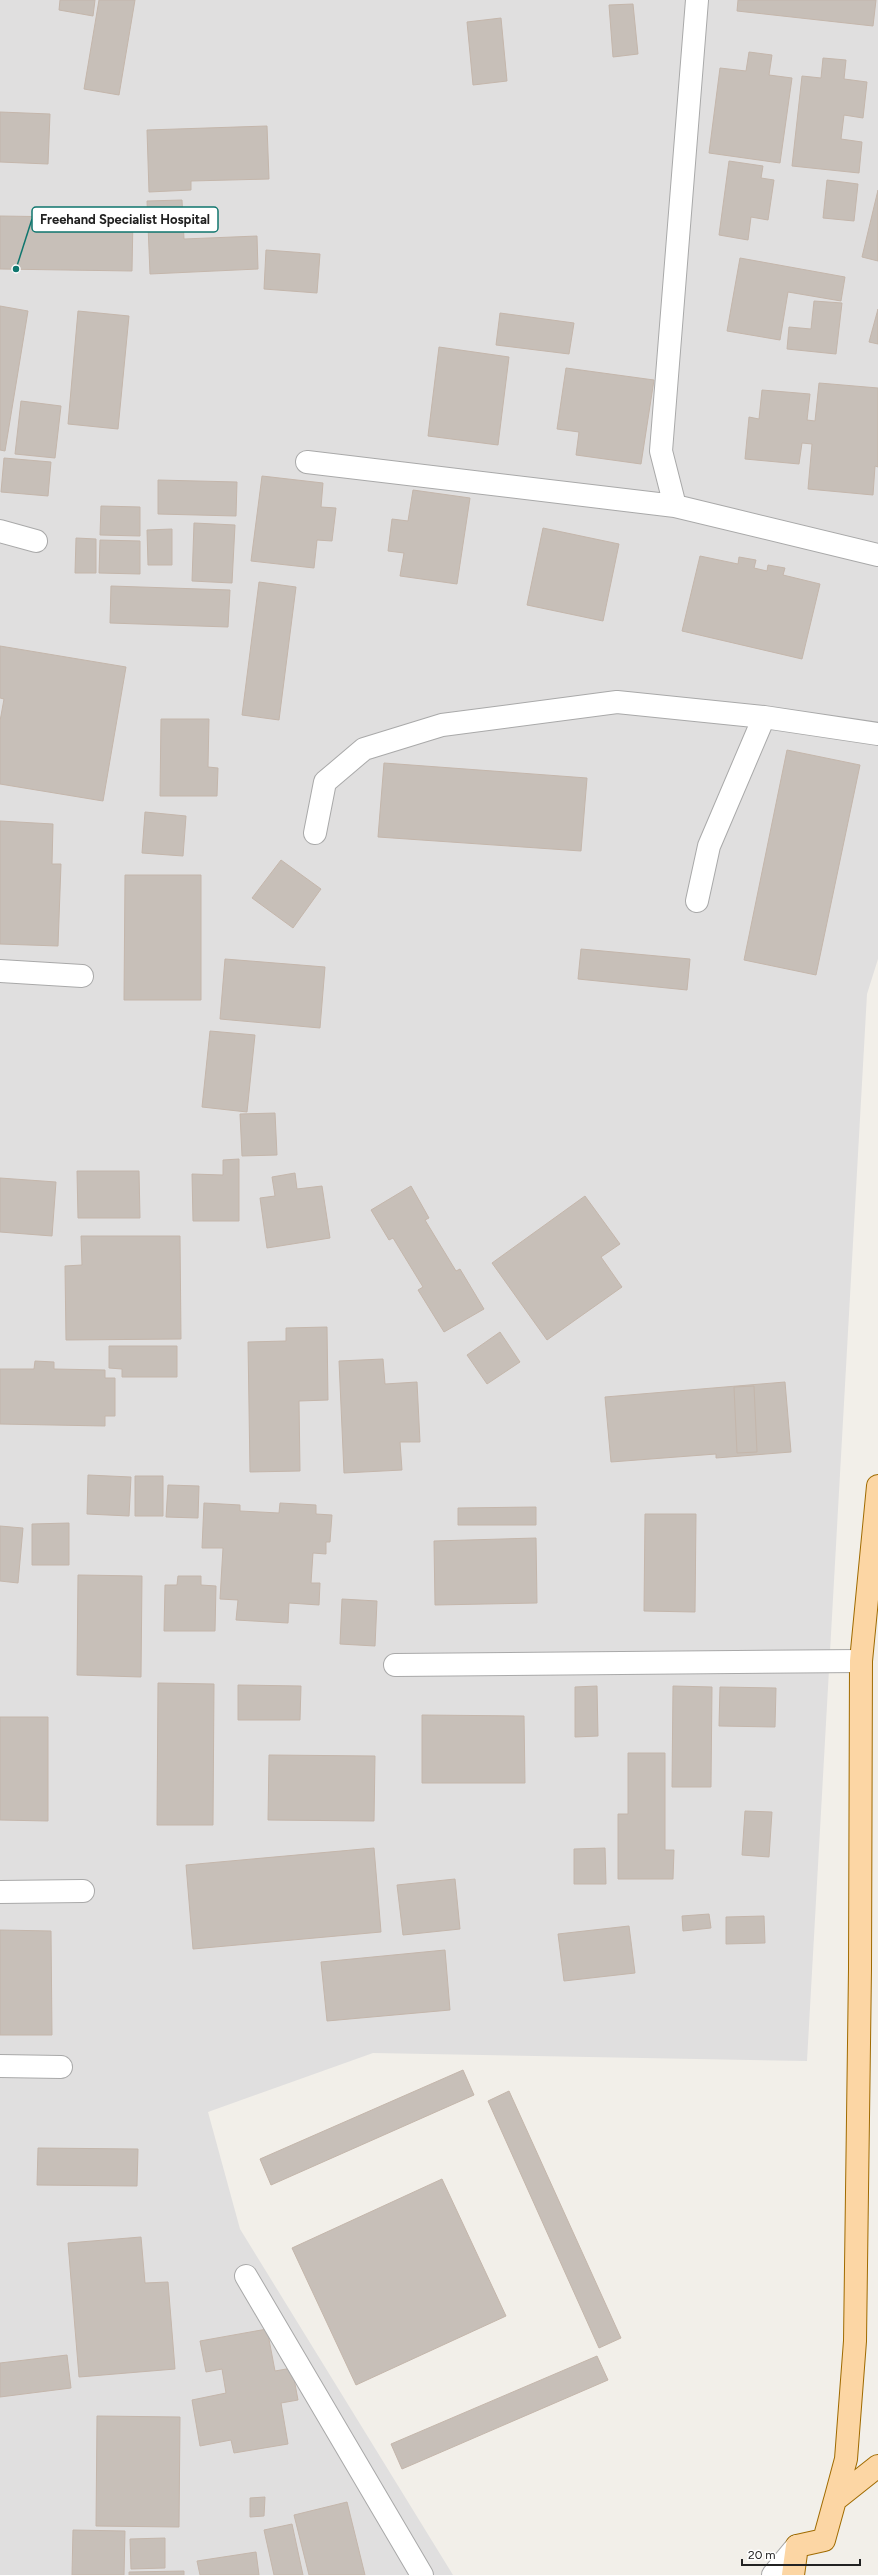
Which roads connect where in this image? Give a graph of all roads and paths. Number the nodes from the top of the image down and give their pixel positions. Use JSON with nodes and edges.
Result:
{"nodes":[{"id":1,"x":697,"y":0,"type":"edge"},
{"id":2,"x":307,"y":462,"type":"dead end"},
{"id":3,"x":675,"y":506,"type":"junction"},
{"id":4,"x":0,"y":532,"type":"edge"},
{"id":5,"x":36,"y":541,"type":"dead end"},
{"id":6,"x":878,"y":555,"type":"edge"},
{"id":7,"x":764,"y":717,"type":"junction"},
{"id":8,"x":878,"y":734,"type":"edge"},
{"id":9,"x":315,"y":833,"type":"dead end"},
{"id":10,"x":697,"y":901,"type":"dead end"},
{"id":11,"x":0,"y":971,"type":"edge"},
{"id":12,"x":82,"y":976,"type":"dead end"},
{"id":13,"x":878,"y":1486,"type":"edge"},
{"id":14,"x":861,"y":1660,"type":"junction"},
{"id":15,"x":395,"y":1665,"type":"dead end"},
{"id":16,"x":0,"y":1892,"type":"edge"},
{"id":17,"x":83,"y":1892,"type":"dead end"},
{"id":18,"x":0,"y":2066,"type":"edge"},
{"id":19,"x":61,"y":2067,"type":"dead end"},
{"id":20,"x":246,"y":2276,"type":"dead end"},
{"id":21,"x":878,"y":2466,"type":"edge"},
{"id":22,"x":835,"y":2500,"type":"junction"},
{"id":23,"x":798,"y":2546,"type":"junction"},
{"id":24,"x":422,"y":2575,"type":"edge"},
{"id":25,"x":772,"y":2575,"type":"edge"},
{"id":26,"x":793,"y":2575,"type":"edge"}],
"edges":[{"from":1,"to":3,"type":"street"},
{"from":2,"to":3,"type":"street"},
{"from":3,"to":6,"type":"street"},
{"from":4,"to":5,"type":"street"},
{"from":7,"to":8,"type":"street"},
{"from":7,"to":9,"type":"street"},
{"from":7,"to":10,"type":"street"},
{"from":11,"to":12,"type":"street"},
{"from":13,"to":14,"type":"main road"},
{"from":14,"to":15,"type":"street"},
{"from":14,"to":22,"type":"main road"},
{"from":16,"to":17,"type":"street"},
{"from":18,"to":19,"type":"street"},
{"from":20,"to":24,"type":"street"},
{"from":21,"to":22,"type":"main road"},
{"from":22,"to":23,"type":"main road"},
{"from":23,"to":25,"type":"street"},
{"from":23,"to":26,"type":"main road"}]}
